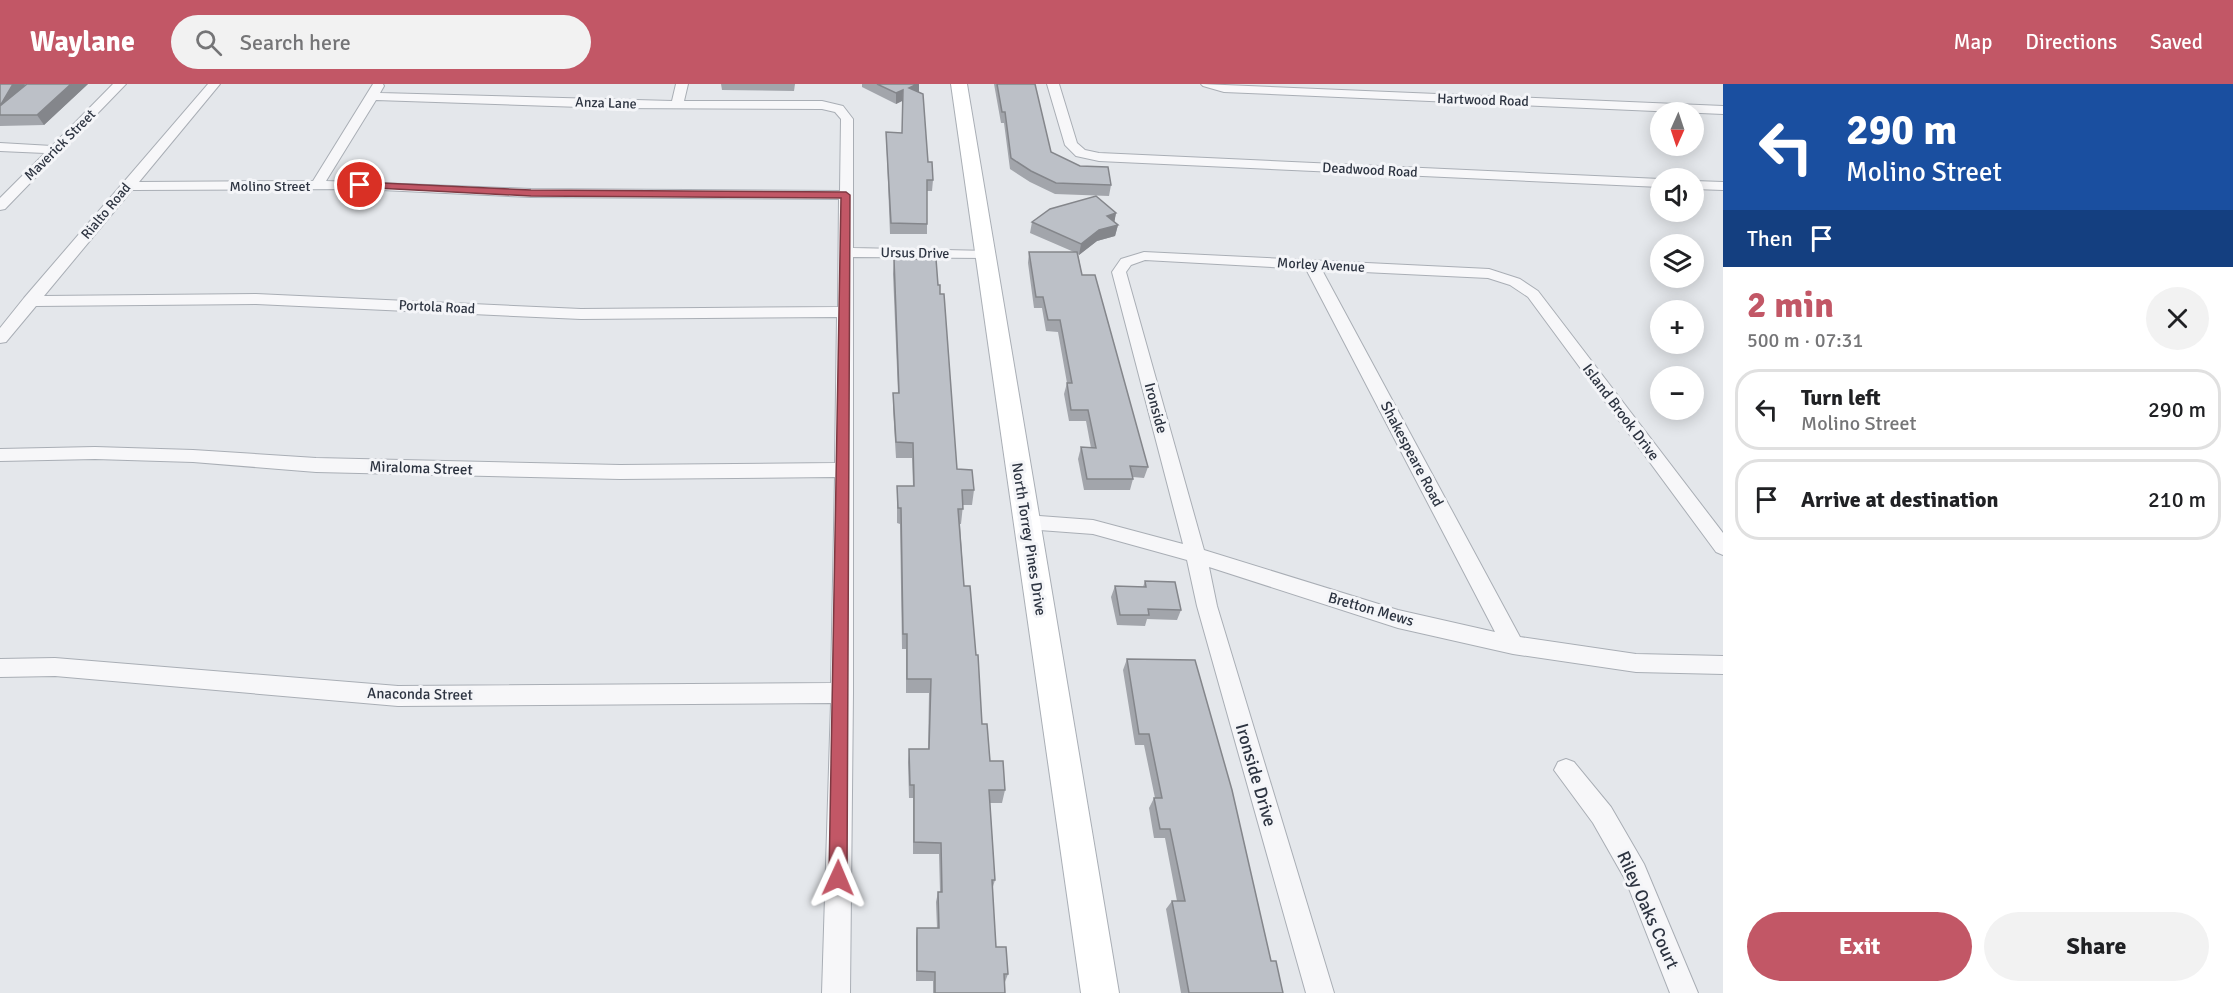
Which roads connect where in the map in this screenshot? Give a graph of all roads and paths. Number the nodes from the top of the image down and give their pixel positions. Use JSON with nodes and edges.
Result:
{"nodes":[{"id":1,"x":120,"y":84,"type":"edge"},
{"id":2,"x":214,"y":84,"type":"edge"},
{"id":3,"x":379,"y":84,"type":"edge"},
{"id":4,"x":682,"y":84,"type":"edge"},
{"id":5,"x":959,"y":84,"type":"edge"},
{"id":6,"x":1053,"y":84,"type":"edge"},
{"id":7,"x":1207,"y":84,"type":"edge"},
{"id":8,"x":372,"y":96,"type":"junction"},
{"id":9,"x":677,"y":105,"type":"junction"},
{"id":10,"x":1723,"y":110,"type":"edge"},
{"id":11,"x":0,"y":147,"type":"edge"},
{"id":12,"x":55,"y":150,"type":"junction"},
{"id":13,"x":1650,"y":183,"type":"edge"},
{"id":14,"x":317,"y":185,"type":"junction"},
{"id":15,"x":1704,"y":185,"type":"edge"},
{"id":16,"x":127,"y":186,"type":"junction"},
{"id":17,"x":1723,"y":186,"type":"edge"},
{"id":18,"x":846,"y":195,"type":"junction"},
{"id":19,"x":0,"y":206,"type":"edge"},
{"id":20,"x":845,"y":252,"type":"junction"},
{"id":21,"x":985,"y":254,"type":"junction"},
{"id":22,"x":1126,"y":262,"type":"joint"},
{"id":23,"x":1311,"y":264,"type":"junction"},
{"id":24,"x":1515,"y":282,"type":"joint"},
{"id":25,"x":29,"y":301,"type":"junction"},
{"id":26,"x":844,"y":312,"type":"junction"},
{"id":27,"x":0,"y":338,"type":"edge"},
{"id":28,"x":0,"y":455,"type":"edge"},
{"id":29,"x":843,"y":470,"type":"junction"},
{"id":30,"x":1026,"y":522,"type":"junction"},
{"id":31,"x":1723,"y":547,"type":"edge"},
{"id":32,"x":1196,"y":555,"type":"junction"},
{"id":33,"x":1513,"y":645,"type":"junction"},
{"id":34,"x":1723,"y":664,"type":"edge"},
{"id":35,"x":0,"y":668,"type":"edge"},
{"id":36,"x":842,"y":693,"type":"junction"},
{"id":37,"x":1566,"y":770,"type":"dead end"},
{"id":38,"x":836,"y":993,"type":"edge"},
{"id":39,"x":1100,"y":993,"type":"edge"},
{"id":40,"x":1320,"y":993,"type":"edge"},
{"id":41,"x":1684,"y":993,"type":"edge"}],
"edges":[{"from":1,"to":12,"type":"street","name":"Maverick Street"},
{"from":2,"to":16,"type":"street","name":"Rialto Road"},
{"from":3,"to":8,"type":"street"},
{"from":4,"to":9,"type":"street"},
{"from":5,"to":21,"type":"main road","name":"North Torrey Pines Drive"},
{"from":6,"to":13,"type":"street","name":"Deadwood Road"},
{"from":7,"to":10,"type":"street","name":"Hartwood Road"},
{"from":8,"to":9,"type":"street","name":"Anza Lane"},
{"from":8,"to":14,"type":"street"},
{"from":9,"to":18,"type":"street","name":"Anza Lane"},
{"from":11,"to":12,"type":"street"},
{"from":12,"to":19,"type":"street","name":"Maverick Street"},
{"from":14,"to":16,"type":"street","name":"Molino Street"},
{"from":14,"to":18,"type":"street","name":"Molino Street"},
{"from":15,"to":17,"type":"street"},
{"from":16,"to":25,"type":"street","name":"Rialto Road"},
{"from":18,"to":20,"type":"street"},
{"from":20,"to":21,"type":"street","name":"Ursus Drive"},
{"from":20,"to":26,"type":"street"},
{"from":21,"to":30,"type":"main road","name":"North Torrey Pines Drive"},
{"from":22,"to":23,"type":"street","name":"Morley Avenue"},
{"from":22,"to":32,"type":"street","name":"Ironside"},
{"from":23,"to":24,"type":"street","name":"Morley Avenue"},
{"from":23,"to":33,"type":"street","name":"Shakespeare Road"},
{"from":24,"to":31,"type":"street","name":"Island Brook Drive"},
{"from":25,"to":26,"type":"street","name":"Portola Road"},
{"from":25,"to":27,"type":"street","name":"Rialto Road"},
{"from":26,"to":29,"type":"street"},
{"from":28,"to":29,"type":"street","name":"Miraloma Street"},
{"from":29,"to":36,"type":"street"},
{"from":30,"to":32,"type":"street","name":"Bretton Mews"},
{"from":30,"to":39,"type":"main road","name":"North Torrey Pines Drive"},
{"from":32,"to":33,"type":"street","name":"Bretton Mews"},
{"from":32,"to":40,"type":"street","name":"Ironside Drive"},
{"from":33,"to":34,"type":"street","name":"Bretton Mews"},
{"from":35,"to":36,"type":"street","name":"Anaconda Street"},
{"from":36,"to":38,"type":"street"},
{"from":37,"to":41,"type":"street","name":"Riley Oaks Court"}]}
